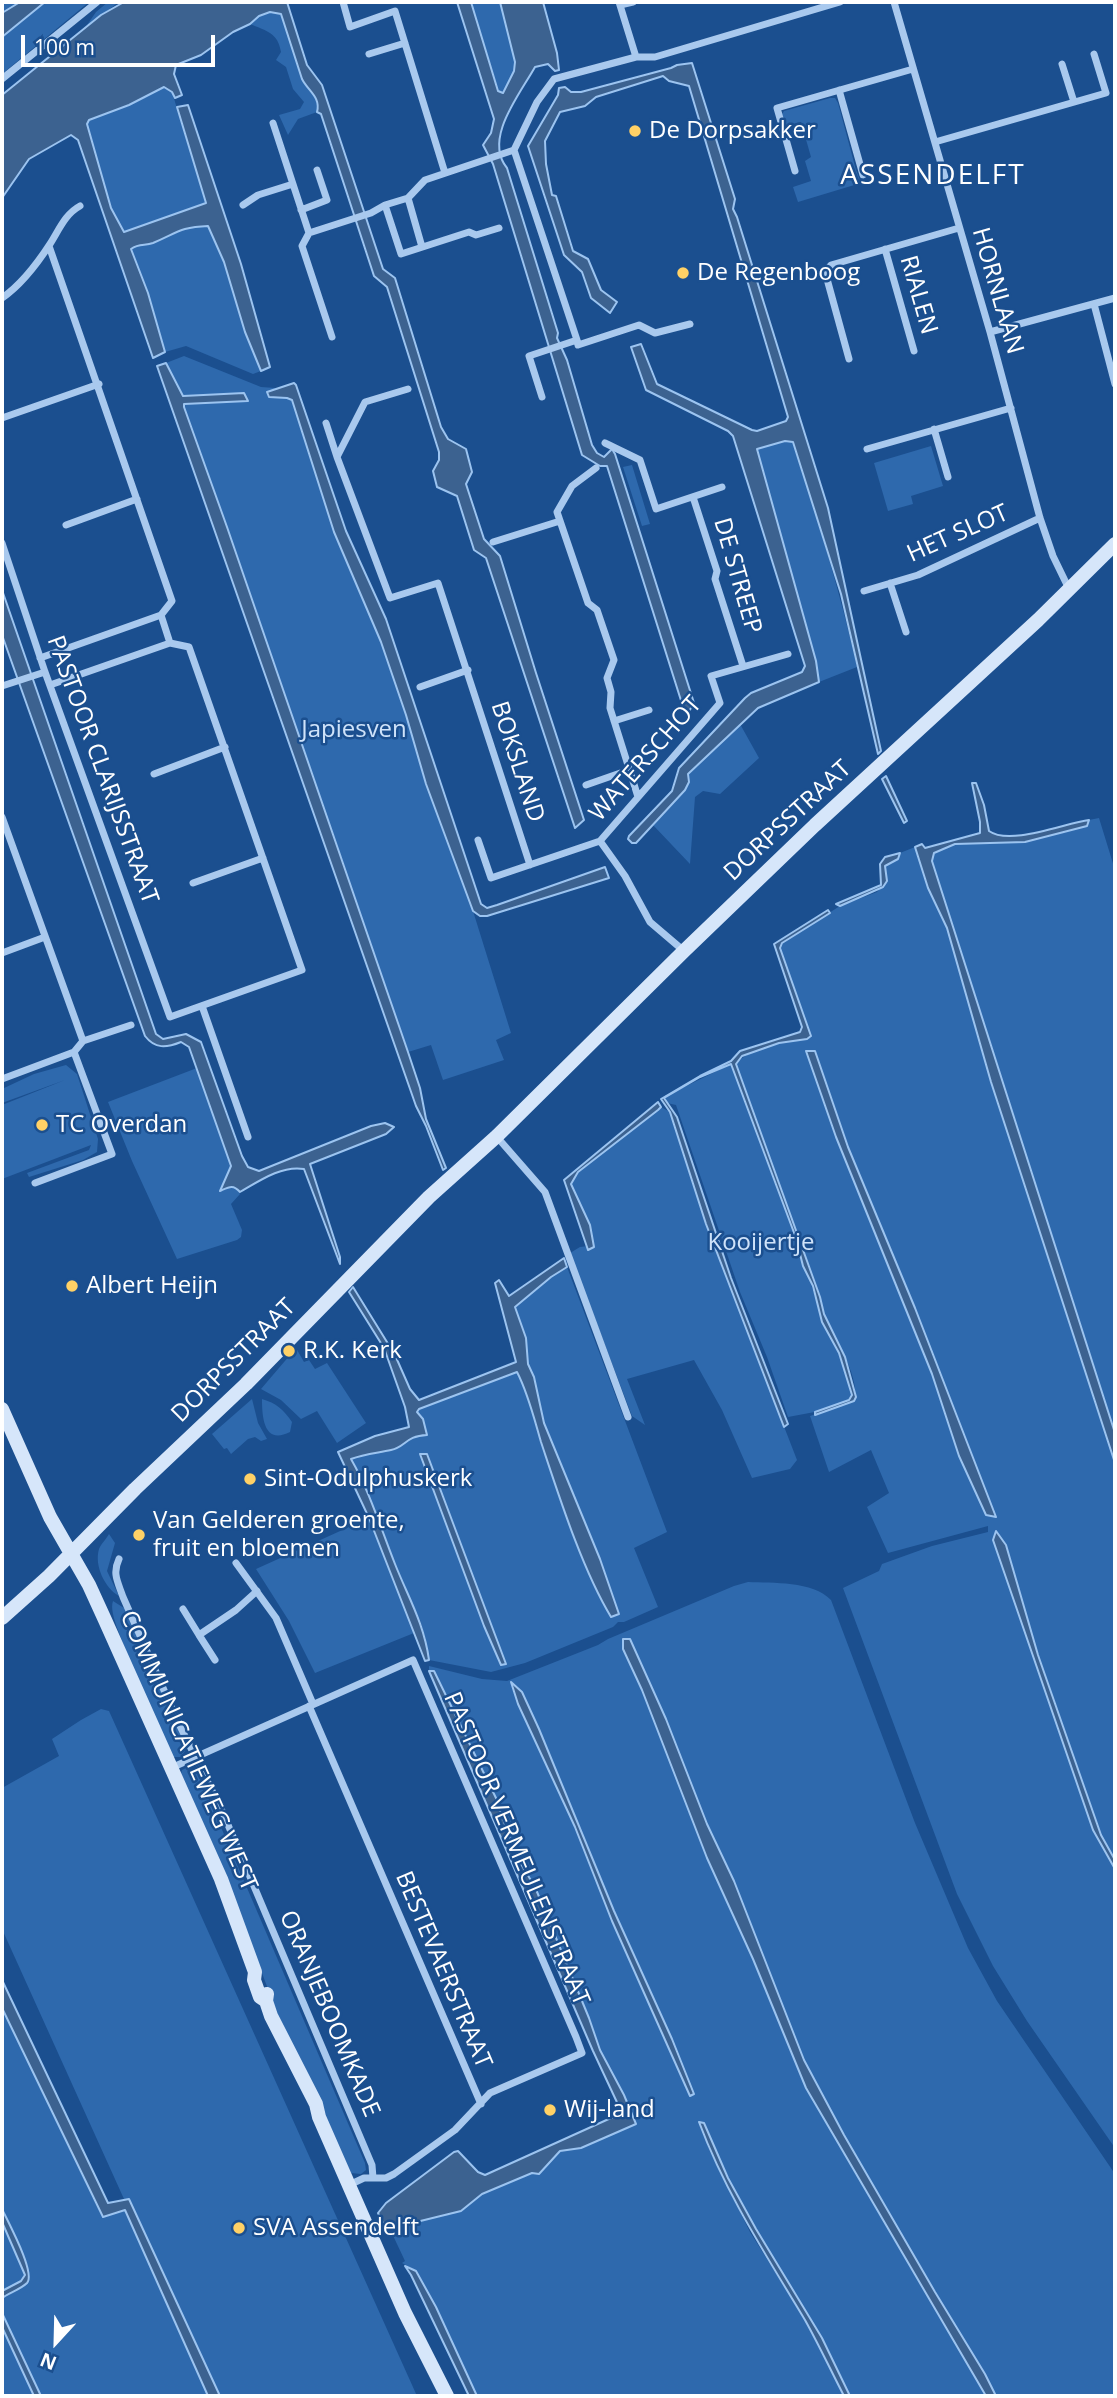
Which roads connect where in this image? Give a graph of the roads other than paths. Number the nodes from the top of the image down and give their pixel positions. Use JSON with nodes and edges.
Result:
{"nodes":[{"id":1,"x":97,"y":2,"type":"edge"},
{"id":2,"x":343,"y":2,"type":"edge"},
{"id":3,"x":633,"y":2,"type":"edge"},
{"id":4,"x":840,"y":2,"type":"edge"},
{"id":5,"x":894,"y":2,"type":"edge"},
{"id":6,"x":619,"y":4,"type":"edge"},
{"id":7,"x":405,"y":43,"type":"junction"},
{"id":8,"x":369,"y":54,"type":"dead end"},
{"id":9,"x":1094,"y":54,"type":"dead end"},
{"id":10,"x":636,"y":57,"type":"junction"},
{"id":11,"x":1062,"y":64,"type":"dead end"},
{"id":12,"x":913,"y":69,"type":"junction"},
{"id":13,"x":2,"y":79,"type":"edge"},
{"id":14,"x":839,"y":90,"type":"junction"},
{"id":15,"x":1074,"y":103,"type":"junction"},
{"id":16,"x":273,"y":122,"type":"dead end"},
{"id":17,"x":935,"y":142,"type":"junction"},
{"id":18,"x":514,"y":150,"type":"junction"},
{"id":19,"x":317,"y":170,"type":"dead end"},
{"id":20,"x":795,"y":171,"type":"dead end"},
{"id":21,"x":445,"y":173,"type":"junction"},
{"id":22,"x":863,"y":175,"type":"dead end"},
{"id":23,"x":293,"y":184,"type":"junction"},
{"id":24,"x":408,"y":198,"type":"junction"},
{"id":25,"x":243,"y":205,"type":"dead end"},
{"id":26,"x":385,"y":205,"type":"junction"},
{"id":27,"x":80,"y":206,"type":"dead end"},
{"id":28,"x":301,"y":210,"type":"junction"},
{"id":29,"x":499,"y":228,"type":"dead end"},
{"id":30,"x":959,"y":228,"type":"junction"},
{"id":31,"x":309,"y":233,"type":"junction"},
{"id":32,"x":49,"y":246,"type":"junction"},
{"id":33,"x":422,"y":247,"type":"junction"},
{"id":34,"x":885,"y":249,"type":"junction"},
{"id":35,"x":2,"y":298,"type":"edge"},
{"id":36,"x":1115,"y":298,"type":"edge"},
{"id":37,"x":1094,"y":304,"type":"junction"},
{"id":38,"x":690,"y":324,"type":"dead end"},
{"id":39,"x":990,"y":332,"type":"junction"},
{"id":40,"x":332,"y":337,"type":"dead end"},
{"id":41,"x":577,"y":340,"type":"junction"},
{"id":42,"x":914,"y":351,"type":"dead end"},
{"id":43,"x":849,"y":359,"type":"dead end"},
{"id":44,"x":99,"y":384,"type":"junction"},
{"id":45,"x":1115,"y":384,"type":"edge"},
{"id":46,"x":408,"y":389,"type":"dead end"},
{"id":47,"x":542,"y":397,"type":"dead end"},
{"id":48,"x":1011,"y":408,"type":"junction"},
{"id":49,"x":2,"y":418,"type":"edge"},
{"id":50,"x":326,"y":423,"type":"dead end"},
{"id":51,"x":934,"y":429,"type":"junction"},
{"id":52,"x":605,"y":443,"type":"dead end"},
{"id":53,"x":867,"y":449,"type":"dead end"},
{"id":54,"x":337,"y":457,"type":"junction"},
{"id":55,"x":596,"y":468,"type":"dead end"},
{"id":56,"x":948,"y":477,"type":"dead end"},
{"id":57,"x":722,"y":487,"type":"dead end"},
{"id":58,"x":693,"y":497,"type":"junction"},
{"id":59,"x":137,"y":499,"type":"junction"},
{"id":60,"x":1040,"y":518,"type":"junction"},
{"id":61,"x":560,"y":521,"type":"junction"},
{"id":62,"x":66,"y":525,"type":"dead end"},
{"id":63,"x":2,"y":542,"type":"edge"},
{"id":64,"x":493,"y":542,"type":"dead end"},
{"id":65,"x":1115,"y":544,"type":"edge"},
{"id":66,"x":890,"y":583,"type":"junction"},
{"id":67,"x":1069,"y":590,"type":"junction"},
{"id":68,"x":864,"y":591,"type":"dead end"},
{"id":69,"x":161,"y":615,"type":"junction"},
{"id":70,"x":906,"y":632,"type":"dead end"},
{"id":71,"x":170,"y":643,"type":"junction"},
{"id":72,"x":788,"y":654,"type":"dead end"},
{"id":73,"x":40,"y":657,"type":"junction"},
{"id":74,"x":743,"y":666,"type":"junction"},
{"id":75,"x":468,"y":670,"type":"junction"},
{"id":76,"x":44,"y":672,"type":"junction"},
{"id":77,"x":50,"y":685,"type":"junction"},
{"id":78,"x":2,"y":686,"type":"edge"},
{"id":79,"x":420,"y":687,"type":"dead end"},
{"id":80,"x":720,"y":703,"type":"joint"},
{"id":81,"x":649,"y":710,"type":"dead end"},
{"id":82,"x":614,"y":721,"type":"junction"},
{"id":83,"x":225,"y":747,"type":"junction"},
{"id":84,"x":629,"y":770,"type":"junction"},
{"id":85,"x":154,"y":774,"type":"dead end"},
{"id":86,"x":586,"y":785,"type":"dead end"},
{"id":87,"x":638,"y":797,"type":"junction"},
{"id":88,"x":2,"y":817,"type":"edge"},
{"id":89,"x":4,"y":833,"type":"edge"},
{"id":90,"x":478,"y":840,"type":"dead end"},
{"id":91,"x":600,"y":841,"type":"junction"},
{"id":92,"x":263,"y":858,"type":"junction"},
{"id":93,"x":530,"y":865,"type":"junction"},
{"id":94,"x":193,"y":883,"type":"dead end"},
{"id":95,"x":45,"y":937,"type":"junction"},
{"id":96,"x":684,"y":951,"type":"junction"},
{"id":97,"x":2,"y":953,"type":"edge"},
{"id":98,"x":202,"y":1006,"type":"junction"},
{"id":99,"x":131,"y":1025,"type":"dead end"},
{"id":100,"x":83,"y":1041,"type":"junction"},
{"id":101,"x":74,"y":1052,"type":"junction"},
{"id":102,"x":2,"y":1079,"type":"edge"},
{"id":103,"x":497,"y":1136,"type":"junction"},
{"id":104,"x":248,"y":1137,"type":"dead end"},
{"id":105,"x":35,"y":1183,"type":"dead end"},
{"id":106,"x":2,"y":1409,"type":"edge"},
{"id":107,"x":628,"y":1417,"type":"dead end"},
{"id":108,"x":70,"y":1553,"type":"junction"},
{"id":109,"x":119,"y":1559,"type":"dead end"},
{"id":110,"x":236,"y":1563,"type":"dead end"},
{"id":111,"x":257,"y":1591,"type":"junction"},
{"id":112,"x":183,"y":1609,"type":"dead end"},
{"id":113,"x":2,"y":1618,"type":"edge"},
{"id":114,"x":199,"y":1635,"type":"junction"},
{"id":115,"x":215,"y":1660,"type":"dead end"},
{"id":116,"x":311,"y":1705,"type":"junction"},
{"id":117,"x":197,"y":1756,"type":"junction"},
{"id":118,"x":171,"y":1768,"type":"junction"},
{"id":119,"x":481,"y":2104,"type":"junction"},
{"id":120,"x":373,"y":2178,"type":"junction"},
{"id":121,"x":349,"y":2185,"type":"junction"},
{"id":122,"x":447,"y":2396,"type":"edge"}],
"edges":[{"from":1,"to":13,"type":"street"},
{"from":2,"to":7,"type":"street"},
{"from":3,"to":6,"type":"street"},
{"from":4,"to":10,"type":"street"},
{"from":5,"to":12,"type":"street","name":"HORNLAAN"},
{"from":6,"to":10,"type":"street"},
{"from":7,"to":8,"type":"street"},
{"from":7,"to":21,"type":"street"},
{"from":9,"to":15,"type":"street"},
{"from":10,"to":18,"type":"street"},
{"from":11,"to":15,"type":"street"},
{"from":12,"to":14,"type":"street"},
{"from":12,"to":17,"type":"street","name":"HORNLAAN"},
{"from":14,"to":20,"type":"street"},
{"from":14,"to":22,"type":"street"},
{"from":15,"to":17,"type":"street"},
{"from":16,"to":23,"type":"street"},
{"from":17,"to":30,"type":"street","name":"HORNLAAN"},
{"from":18,"to":21,"type":"street"},
{"from":18,"to":41,"type":"street"},
{"from":19,"to":28,"type":"street"},
{"from":21,"to":24,"type":"street"},
{"from":23,"to":25,"type":"street"},
{"from":23,"to":28,"type":"street"},
{"from":24,"to":26,"type":"street"},
{"from":24,"to":33,"type":"street"},
{"from":26,"to":31,"type":"street"},
{"from":26,"to":33,"type":"street"},
{"from":27,"to":32,"type":"street"},
{"from":28,"to":31,"type":"street"},
{"from":29,"to":33,"type":"street"},
{"from":30,"to":34,"type":"street","name":"RIALEN"},
{"from":30,"to":39,"type":"street","name":"HORNLAAN"},
{"from":31,"to":40,"type":"street"},
{"from":32,"to":35,"type":"street"},
{"from":32,"to":44,"type":"street"},
{"from":34,"to":42,"type":"street","name":"RIALEN"},
{"from":34,"to":43,"type":"street","name":"RIALEN"},
{"from":36,"to":37,"type":"street"},
{"from":37,"to":39,"type":"street"},
{"from":37,"to":45,"type":"street"},
{"from":38,"to":41,"type":"street"},
{"from":39,"to":48,"type":"street","name":"HORNLAAN"},
{"from":41,"to":47,"type":"street"},
{"from":44,"to":49,"type":"street"},
{"from":44,"to":59,"type":"street"},
{"from":46,"to":54,"type":"street"},
{"from":48,"to":51,"type":"street"},
{"from":48,"to":60,"type":"street","name":"HORNLAAN"},
{"from":50,"to":54,"type":"street","name":"BOKSLAND"},
{"from":51,"to":53,"type":"street"},
{"from":51,"to":56,"type":"street"},
{"from":52,"to":58,"type":"street","name":"DE STREEP"},
{"from":54,"to":75,"type":"street","name":"BOKSLAND"},
{"from":55,"to":61,"type":"street"},
{"from":57,"to":58,"type":"street","name":"DE STREEP"},
{"from":58,"to":74,"type":"street","name":"DE STREEP"},
{"from":59,"to":62,"type":"street"},
{"from":59,"to":69,"type":"street"},
{"from":60,"to":66,"type":"street","name":"HET SLOT"},
{"from":60,"to":67,"type":"street","name":"HORNLAAN"},
{"from":61,"to":64,"type":"street"},
{"from":61,"to":82,"type":"street"},
{"from":63,"to":73,"type":"street","name":"PASTOOR CLARIJSSTRAAT"},
{"from":65,"to":67,"type":"street","name":"DORPSSTRAAT"},
{"from":66,"to":68,"type":"street","name":"HET SLOT"},
{"from":66,"to":70,"type":"street","name":"HET SLOT"},
{"from":67,"to":96,"type":"street","name":"DORPSSTRAAT"},
{"from":69,"to":71,"type":"street"},
{"from":69,"to":73,"type":"street"},
{"from":71,"to":77,"type":"street"},
{"from":71,"to":83,"type":"street"},
{"from":72,"to":74,"type":"street","name":"DE STREEP"},
{"from":73,"to":76,"type":"street","name":"PASTOOR CLARIJSSTRAAT"},
{"from":74,"to":80,"type":"street","name":"DE STREEP"},
{"from":75,"to":79,"type":"street"},
{"from":75,"to":93,"type":"street","name":"BOKSLAND"},
{"from":76,"to":77,"type":"street","name":"PASTOOR CLARIJSSTRAAT"},
{"from":76,"to":78,"type":"street"},
{"from":77,"to":98,"type":"street","name":"PASTOOR CLARIJSSTRAAT"},
{"from":80,"to":87,"type":"street","name":"WATERSCHOT"},
{"from":81,"to":82,"type":"street"},
{"from":82,"to":84,"type":"street"},
{"from":83,"to":85,"type":"street"},
{"from":83,"to":92,"type":"street"},
{"from":84,"to":86,"type":"street"},
{"from":84,"to":87,"type":"street"},
{"from":87,"to":91,"type":"street","name":"WATERSCHOT"},
{"from":88,"to":89,"type":"street"},
{"from":89,"to":95,"type":"street"},
{"from":90,"to":93,"type":"street","name":"WATERSCHOT"},
{"from":91,"to":93,"type":"street","name":"WATERSCHOT"},
{"from":91,"to":96,"type":"street","name":"WATERSCHOT"},
{"from":92,"to":94,"type":"street"},
{"from":92,"to":98,"type":"street"},
{"from":95,"to":97,"type":"street"},
{"from":95,"to":100,"type":"street"},
{"from":96,"to":103,"type":"street","name":"DORPSSTRAAT"},
{"from":98,"to":104,"type":"street"},
{"from":99,"to":100,"type":"street"},
{"from":100,"to":101,"type":"street"},
{"from":101,"to":102,"type":"street"},
{"from":101,"to":105,"type":"street"},
{"from":103,"to":107,"type":"street"},
{"from":103,"to":108,"type":"street","name":"DORPSSTRAAT"},
{"from":106,"to":108,"type":"street","name":"COMMUNICATIEWEG WEST"},
{"from":108,"to":113,"type":"street","name":"DORPSSTRAAT"},
{"from":108,"to":118,"type":"street","name":"COMMUNICATIEWEG WEST"},
{"from":109,"to":117,"type":"street","name":"ORANJEBOOMKADE"},
{"from":110,"to":111,"type":"street","name":"BESTEVAERSTRAAT"},
{"from":111,"to":114,"type":"street"},
{"from":111,"to":116,"type":"street","name":"BESTEVAERSTRAAT"},
{"from":112,"to":114,"type":"street"},
{"from":114,"to":115,"type":"street"},
{"from":116,"to":117,"type":"street"},
{"from":116,"to":119,"type":"street","name":"BESTEVAERSTRAAT"},
{"from":116,"to":119,"type":"street","name":"PASTOOR VERMEULENSTRAAT"},
{"from":117,"to":118,"type":"street"},
{"from":117,"to":120,"type":"street","name":"ORANJEBOOMKADE"},
{"from":118,"to":121,"type":"street","name":"COMMUNICATIEWEG WEST"},
{"from":119,"to":120,"type":"street","name":"BESTEVAERSTRAAT"},
{"from":120,"to":121,"type":"street","name":"BESTEVAERSTRAAT"},
{"from":121,"to":122,"type":"street","name":"COMMUNICATIEWEG WEST"}]}
